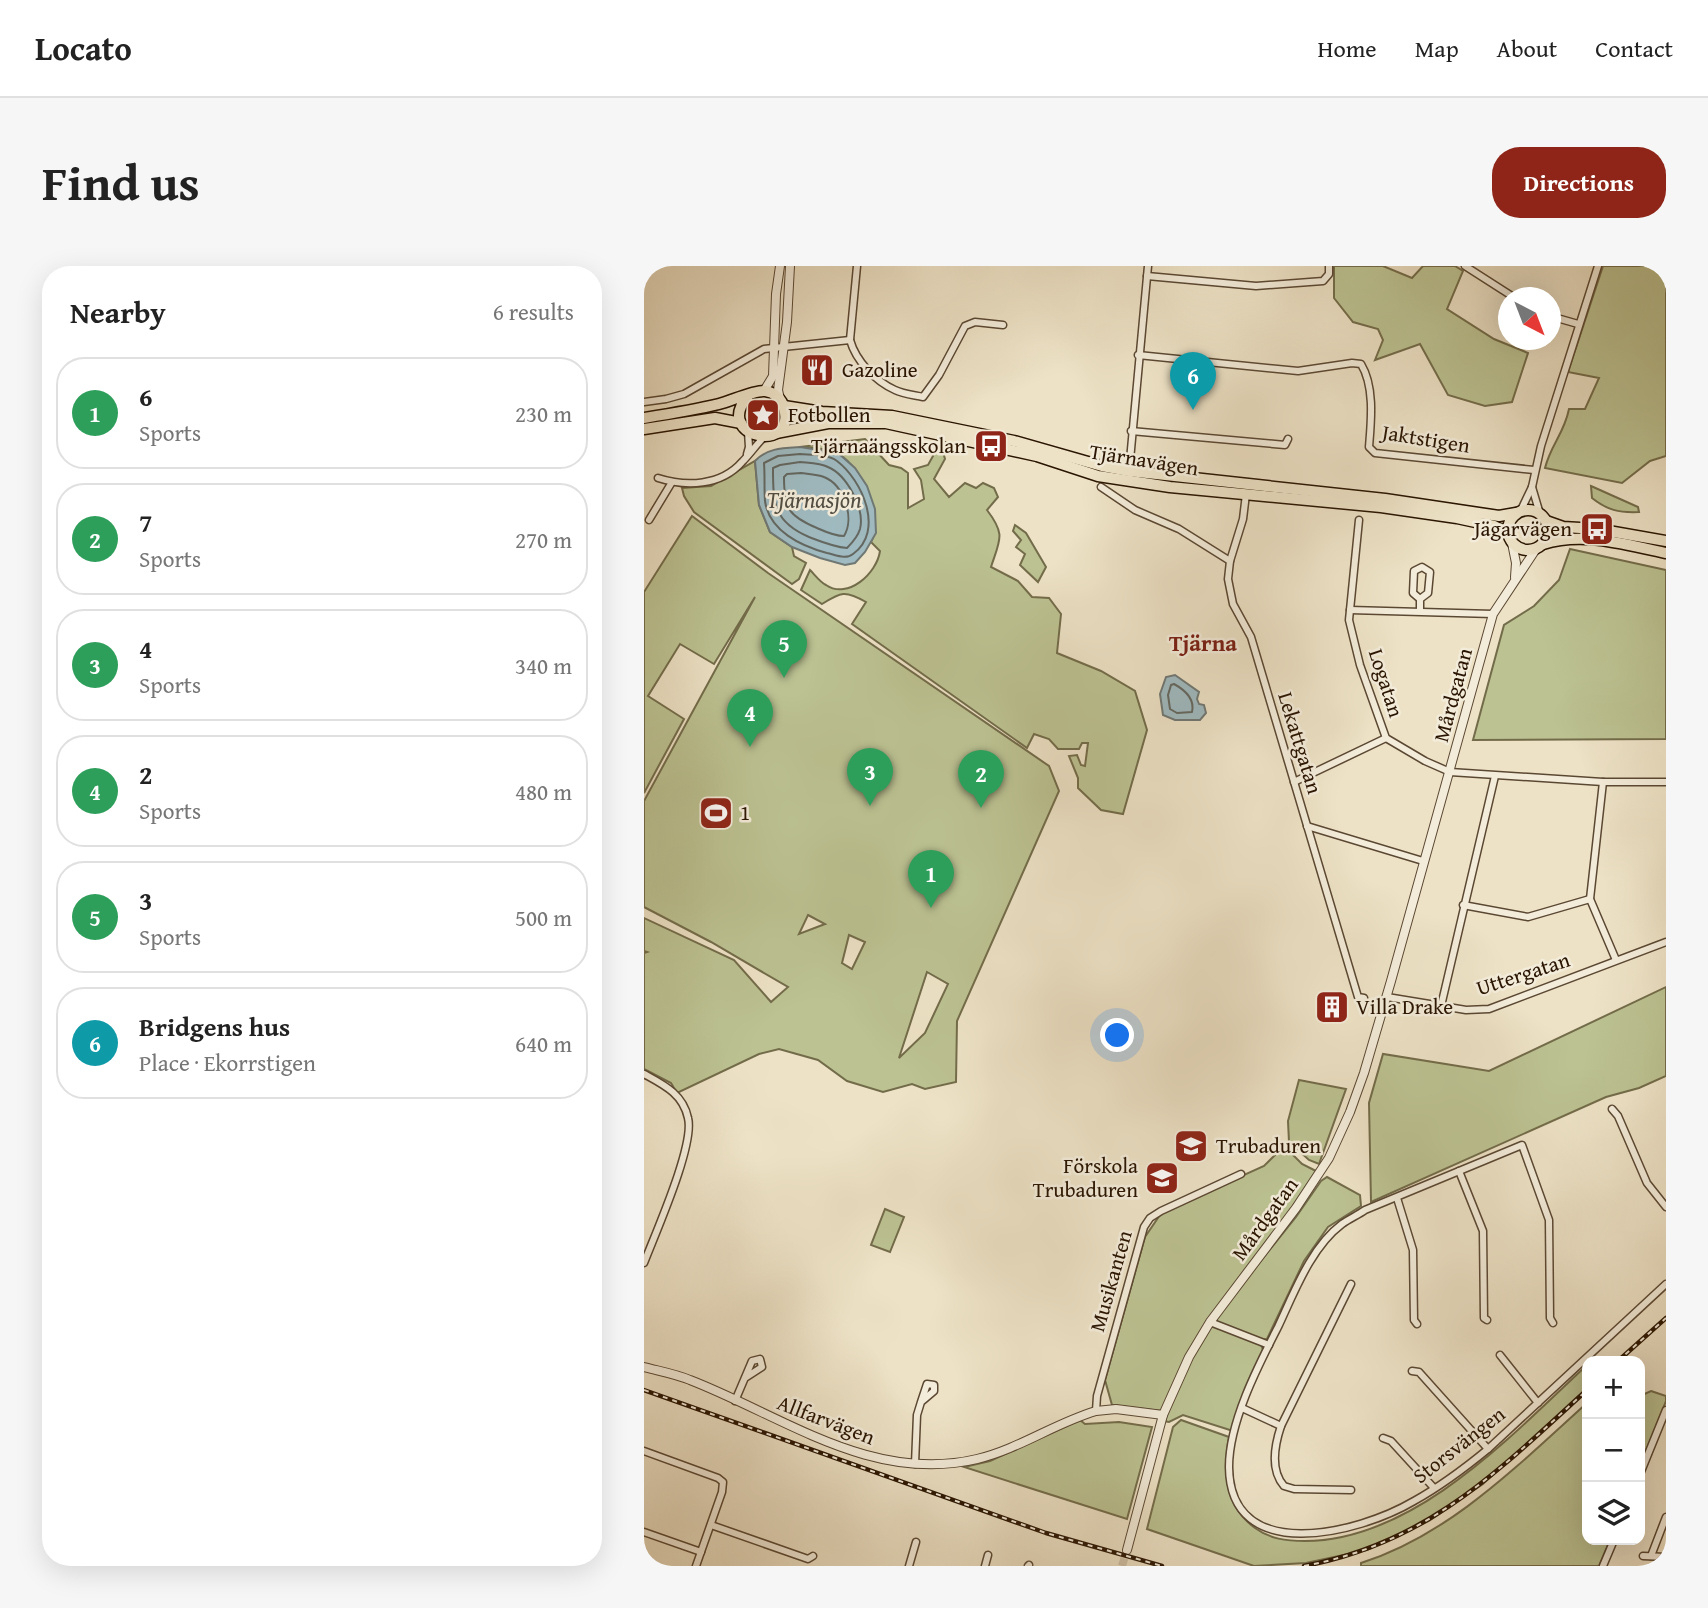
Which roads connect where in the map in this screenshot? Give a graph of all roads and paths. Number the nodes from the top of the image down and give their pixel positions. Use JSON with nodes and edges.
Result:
{"nodes":[{"id":1,"x":780,"y":266,"type":"edge"},
{"id":2,"x":790,"y":266,"type":"edge"},
{"id":3,"x":857,"y":266,"type":"edge"},
{"id":4,"x":1148,"y":266,"type":"edge"},
{"id":5,"x":1329,"y":266,"type":"edge"},
{"id":6,"x":1465,"y":266,"type":"edge"},
{"id":7,"x":1598,"y":266,"type":"edge"},
{"id":8,"x":1147,"y":276,"type":"junction"},
{"id":9,"x":1498,"y":287,"type":"edge"},
{"id":10,"x":1561,"y":319,"type":"edge"},
{"id":11,"x":1578,"y":324,"type":"junction"},
{"id":12,"x":1003,"y":325,"type":"dead end"},
{"id":13,"x":850,"y":340,"type":"junction"},
{"id":14,"x":780,"y":347,"type":"junction"},
{"id":15,"x":1138,"y":355,"type":"junction"},
{"id":16,"x":764,"y":391,"type":"junction"},
{"id":17,"x":748,"y":396,"type":"junction"},
{"id":18,"x":644,"y":402,"type":"edge"},
{"id":19,"x":782,"y":403,"type":"junction"},
{"id":20,"x":644,"y":418,"type":"edge"},
{"id":21,"x":745,"y":427,"type":"junction"},
{"id":22,"x":644,"y":429,"type":"edge"},
{"id":23,"x":1131,"y":431,"type":"junction"},
{"id":24,"x":776,"y":433,"type":"junction"},
{"id":25,"x":764,"y":437,"type":"junction"},
{"id":26,"x":1288,"y":439,"type":"dead end"},
{"id":27,"x":747,"y":455,"type":"junction"},
{"id":28,"x":1535,"y":470,"type":"junction"},
{"id":29,"x":1129,"y":471,"type":"junction"},
{"id":30,"x":658,"y":478,"type":"dead end"},
{"id":31,"x":673,"y":482,"type":"junction"},
{"id":32,"x":1101,"y":487,"type":"dead end"},
{"id":33,"x":1532,"y":487,"type":"junction"},
{"id":34,"x":1246,"y":494,"type":"junction"},
{"id":35,"x":1518,"y":512,"type":"junction"},
{"id":36,"x":1543,"y":517,"type":"junction"},
{"id":37,"x":649,"y":520,"type":"dead end"},
{"id":38,"x":1359,"y":520,"type":"dead end"},
{"id":39,"x":1510,"y":538,"type":"junction"},
{"id":40,"x":1666,"y":541,"type":"edge"},
{"id":41,"x":1539,"y":546,"type":"junction"},
{"id":42,"x":1666,"y":553,"type":"edge"},
{"id":43,"x":1230,"y":561,"type":"junction"},
{"id":44,"x":1515,"y":580,"type":"junction"},
{"id":45,"x":1420,"y":599,"type":"junction"},
{"id":46,"x":1350,"y":610,"type":"junction"},
{"id":47,"x":1419,"y":611,"type":"junction"},
{"id":48,"x":1493,"y":614,"type":"junction"},
{"id":49,"x":1386,"y":738,"type":"junction"},
{"id":50,"x":1450,"y":772,"type":"junction"},
{"id":51,"x":1495,"y":776,"type":"junction"},
{"id":52,"x":1294,"y":782,"type":"junction"},
{"id":53,"x":1603,"y":782,"type":"junction"},
{"id":54,"x":1666,"y":782,"type":"edge"},
{"id":55,"x":1307,"y":826,"type":"junction"},
{"id":56,"x":1423,"y":861,"type":"junction"},
{"id":57,"x":1590,"y":899,"type":"junction"},
{"id":58,"x":1463,"y":905,"type":"junction"},
{"id":59,"x":1666,"y":942,"type":"edge"},
{"id":60,"x":1616,"y":960,"type":"junction"},
{"id":61,"x":1387,"y":997,"type":"junction"},
{"id":62,"x":1364,"y":998,"type":"dead end"},
{"id":63,"x":1441,"y":1006,"type":"junction"},
{"id":64,"x":644,"y":1074,"type":"edge"},
{"id":65,"x":1612,"y":1109,"type":"dead end"},
{"id":66,"x":1459,"y":1171,"type":"junction"},
{"id":67,"x":1241,"y":1174,"type":"dead end"},
{"id":68,"x":1397,"y":1198,"type":"junction"},
{"id":69,"x":1666,"y":1207,"type":"edge"},
{"id":70,"x":644,"y":1263,"type":"edge"},
{"id":71,"x":1351,"y":1284,"type":"dead end"},
{"id":72,"x":1666,"y":1284,"type":"edge"},
{"id":73,"x":1487,"y":1321,"type":"dead end"},
{"id":74,"x":1210,"y":1322,"type":"junction"},
{"id":75,"x":1553,"y":1323,"type":"dead end"},
{"id":76,"x":1417,"y":1324,"type":"dead end"},
{"id":77,"x":1269,"y":1345,"type":"junction"},
{"id":78,"x":1500,"y":1355,"type":"dead end"},
{"id":79,"x":644,"y":1367,"type":"edge"},
{"id":80,"x":1412,"y":1371,"type":"dead end"},
{"id":81,"x":745,"y":1378,"type":"dead end"},
{"id":82,"x":735,"y":1401,"type":"junction"},
{"id":83,"x":921,"y":1402,"type":"dead end"},
{"id":84,"x":1538,"y":1403,"type":"junction"},
{"id":85,"x":1242,"y":1408,"type":"junction"},
{"id":86,"x":1666,"y":1410,"type":"edge"},
{"id":87,"x":1096,"y":1412,"type":"junction"},
{"id":88,"x":1163,"y":1415,"type":"junction"},
{"id":89,"x":1281,"y":1426,"type":"junction"},
{"id":90,"x":1383,"y":1438,"type":"dead end"},
{"id":91,"x":1488,"y":1449,"type":"junction"},
{"id":92,"x":644,"y":1451,"type":"edge"},
{"id":93,"x":1645,"y":1462,"type":"edge"},
{"id":94,"x":915,"y":1464,"type":"junction"},
{"id":95,"x":1434,"y":1488,"type":"junction"},
{"id":96,"x":1351,"y":1490,"type":"dead end"},
{"id":97,"x":1666,"y":1517,"type":"edge"},
{"id":98,"x":711,"y":1525,"type":"junction"},
{"id":99,"x":644,"y":1532,"type":"edge"},
{"id":100,"x":916,"y":1542,"type":"dead end"},
{"id":101,"x":1612,"y":1545,"type":"edge"},
{"id":102,"x":1127,"y":1550,"type":"tunnel mouth"},
{"id":103,"x":701,"y":1552,"type":"junction"},
{"id":104,"x":988,"y":1555,"type":"dead end"},
{"id":105,"x":813,"y":1556,"type":"dead end"},
{"id":106,"x":1666,"y":1557,"type":"edge"},
{"id":107,"x":696,"y":1566,"type":"edge"},
{"id":108,"x":909,"y":1566,"type":"edge"},
{"id":109,"x":985,"y":1566,"type":"edge"},
{"id":110,"x":1603,"y":1566,"type":"edge"}],
"edges":[{"from":1,"to":14,"type":"street"},
{"from":2,"to":14,"type":"street"},
{"from":3,"to":13,"type":"street"},
{"from":4,"to":8,"type":"street"},
{"from":5,"to":8,"type":"street"},
{"from":6,"to":9,"type":"street"},
{"from":7,"to":11,"type":"street"},
{"from":8,"to":15,"type":"street"},
{"from":10,"to":11,"type":"street"},
{"from":11,"to":28,"type":"street"},
{"from":12,"to":13,"type":"street"},
{"from":13,"to":14,"type":"street"},
{"from":14,"to":16,"type":"street"},
{"from":14,"to":18,"type":"street"},
{"from":14,"to":19,"type":"street"},
{"from":15,"to":23,"type":"street"},
{"from":15,"to":28,"type":"street","name":"Jaktstigen"},
{"from":16,"to":17,"type":"highway"},
{"from":16,"to":19,"type":"highway"},
{"from":17,"to":20,"type":"highway"},
{"from":17,"to":21,"type":"highway"},
{"from":19,"to":24,"type":"highway"},
{"from":19,"to":29,"type":"highway","name":"Tjärnavägen"},
{"from":21,"to":22,"type":"highway"},
{"from":21,"to":25,"type":"highway"},
{"from":21,"to":27,"type":"street"},
{"from":23,"to":26,"type":"street"},
{"from":23,"to":29,"type":"street"},
{"from":24,"to":25,"type":"highway"},
{"from":24,"to":34,"type":"highway","name":"Tjärnavägen"},
{"from":25,"to":27,"type":"street"},
{"from":27,"to":31,"type":"street"},
{"from":28,"to":33,"type":"street"},
{"from":29,"to":35,"type":"highway","name":"Tjärnavägen"},
{"from":30,"to":31,"type":"street"},
{"from":31,"to":37,"type":"street"},
{"from":32,"to":43,"type":"street"},
{"from":33,"to":35,"type":"street"},
{"from":33,"to":36,"type":"street"},
{"from":34,"to":39,"type":"highway","name":"Tjärnavägen"},
{"from":34,"to":43,"type":"street","name":"Lekattgatan"},
{"from":35,"to":36,"type":"highway"},
{"from":35,"to":39,"type":"highway"},
{"from":36,"to":40,"type":"highway"},
{"from":36,"to":41,"type":"highway"},
{"from":38,"to":46,"type":"street","name":"Logatan"},
{"from":39,"to":41,"type":"highway"},
{"from":39,"to":44,"type":"street"},
{"from":41,"to":42,"type":"highway"},
{"from":41,"to":44,"type":"street","name":"Mårdgatan"},
{"from":43,"to":52,"type":"street","name":"Lekattgatan"},
{"from":44,"to":48,"type":"street","name":"Mårdgatan"},
{"from":45,"to":45,"type":"street"},
{"from":45,"to":47,"type":"street"},
{"from":46,"to":47,"type":"street"},
{"from":46,"to":49,"type":"street","name":"Logatan"},
{"from":47,"to":48,"type":"street"},
{"from":48,"to":50,"type":"street","name":"Mårdgatan"},
{"from":49,"to":50,"type":"street","name":"Logatan"},
{"from":49,"to":52,"type":"street"},
{"from":50,"to":51,"type":"street","name":"Logatan"},
{"from":50,"to":56,"type":"street","name":"Mårdgatan"},
{"from":51,"to":53,"type":"street","name":"Logatan"},
{"from":51,"to":58,"type":"street"},
{"from":52,"to":55,"type":"street","name":"Lekattgatan"},
{"from":53,"to":54,"type":"street","name":"Logatan"},
{"from":53,"to":57,"type":"street"},
{"from":55,"to":56,"type":"street"},
{"from":55,"to":62,"type":"street","name":"Lekattgatan"},
{"from":56,"to":61,"type":"street","name":"Mårdgatan"},
{"from":57,"to":58,"type":"street"},
{"from":57,"to":60,"type":"street"},
{"from":58,"to":63,"type":"street"},
{"from":59,"to":60,"type":"street","name":"Uttergatan"},
{"from":60,"to":63,"type":"street","name":"Uttergatan"},
{"from":61,"to":63,"type":"street","name":"Uttergatan"},
{"from":61,"to":74,"type":"street","name":"Mårdgatan"},
{"from":64,"to":70,"type":"street"},
{"from":65,"to":69,"type":"street"},
{"from":66,"to":68,"type":"street","name":"Storsvängen"},
{"from":66,"to":73,"type":"street"},
{"from":66,"to":75,"type":"street","name":"Storsvängen"},
{"from":67,"to":87,"type":"street","name":"Musikanten"},
{"from":68,"to":76,"type":"street"},
{"from":68,"to":77,"type":"street","name":"Storsvängen"},
{"from":71,"to":89,"type":"street"},
{"from":72,"to":84,"type":"street","name":"Storsvängen"},
{"from":74,"to":77,"type":"street"},
{"from":74,"to":88,"type":"street","name":"Mårdgatan"},
{"from":77,"to":85,"type":"street","name":"Storsvängen"},
{"from":78,"to":84,"type":"street"},
{"from":79,"to":82,"type":"street","name":"Allfarvägen"},
{"from":80,"to":91,"type":"street"},
{"from":81,"to":82,"type":"street"},
{"from":82,"to":94,"type":"street","name":"Allfarvägen"},
{"from":83,"to":94,"type":"street"},
{"from":84,"to":91,"type":"street","name":"Storsvängen"},
{"from":85,"to":89,"type":"street"},
{"from":85,"to":95,"type":"street","name":"Storsvängen"},
{"from":86,"to":93,"type":"street"},
{"from":87,"to":88,"type":"street","name":"Allfarvägen"},
{"from":87,"to":94,"type":"street","name":"Allfarvägen"},
{"from":88,"to":102,"type":"street","name":"Mårdgatan"},
{"from":89,"to":96,"type":"street"},
{"from":90,"to":95,"type":"street"},
{"from":91,"to":95,"type":"street","name":"Storsvängen"},
{"from":92,"to":98,"type":"street"},
{"from":97,"to":106,"type":"street"},
{"from":98,"to":103,"type":"street"},
{"from":98,"to":105,"type":"street"},
{"from":99,"to":103,"type":"street"},
{"from":100,"to":108,"type":"street"},
{"from":101,"to":110,"type":"street"},
{"from":103,"to":107,"type":"street"},
{"from":104,"to":109,"type":"street"}]}
